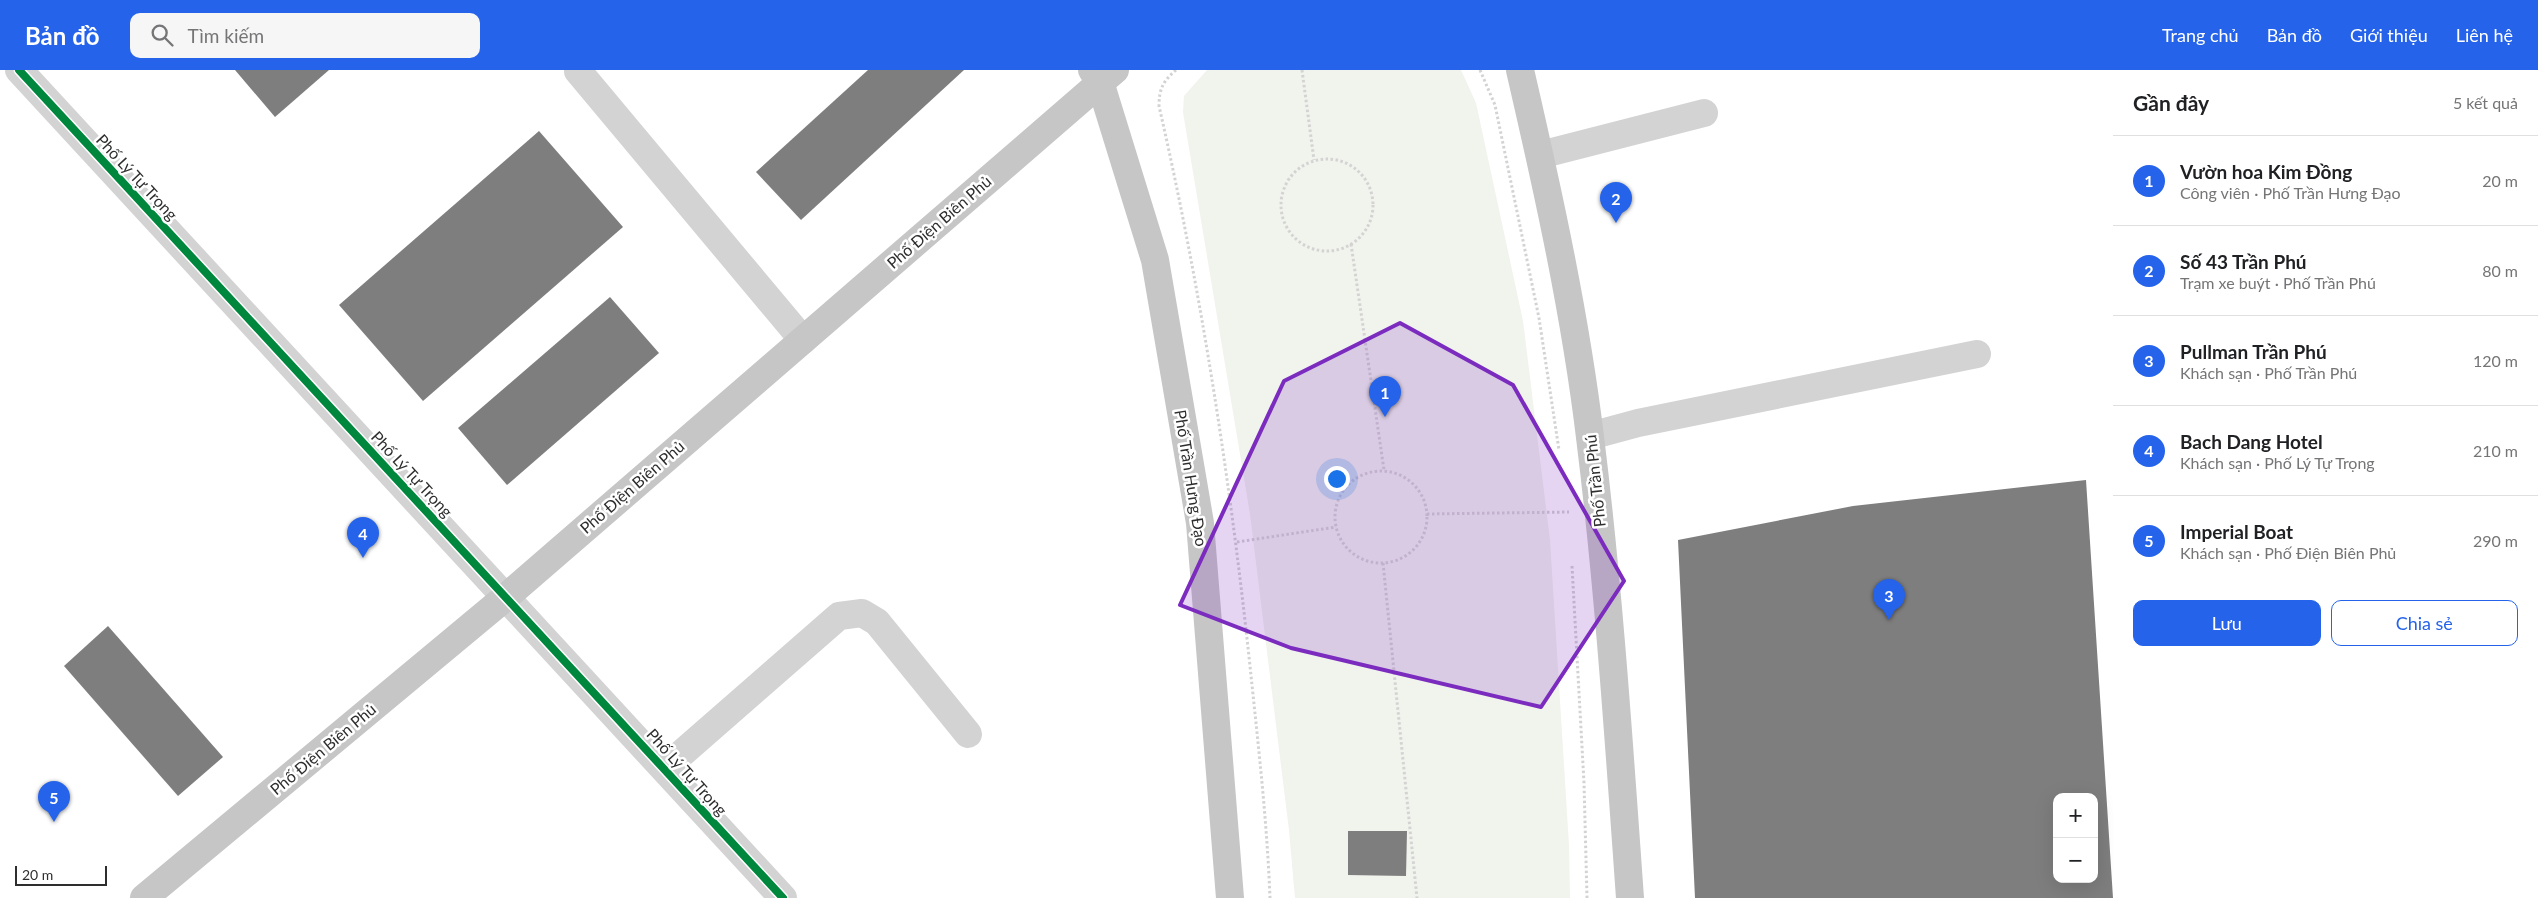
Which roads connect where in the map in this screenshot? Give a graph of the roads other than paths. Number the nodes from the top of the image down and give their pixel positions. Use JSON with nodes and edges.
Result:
{"nodes":[{"id":1,"x":19,"y":70,"type":"edge"},
{"id":2,"x":1520,"y":70,"type":"edge"},
{"id":3,"x":578,"y":71,"type":"edge"},
{"id":4,"x":1102,"y":74,"type":"edge"},
{"id":5,"x":1704,"y":113,"type":"dead end"},
{"id":6,"x":1540,"y":155,"type":"junction"},
{"id":7,"x":803,"y":340,"type":"junction"},
{"id":8,"x":1977,"y":354,"type":"dead end"},
{"id":9,"x":1590,"y":436,"type":"junction"},
{"id":10,"x":506,"y":596,"type":"junction"},
{"id":11,"x":968,"y":734,"type":"dead end"},
{"id":12,"x":665,"y":768,"type":"junction"},
{"id":13,"x":144,"y":898,"type":"edge"},
{"id":14,"x":784,"y":898,"type":"edge"},
{"id":15,"x":1230,"y":898,"type":"edge"},
{"id":16,"x":1630,"y":898,"type":"edge"}],
"edges":[{"from":1,"to":10,"type":"street","name":"Phố Lý Tự Trọng"},
{"from":2,"to":6,"type":"main road","name":"Phố Trần Phú"},
{"from":3,"to":7,"type":"street"},
{"from":4,"to":7,"type":"main road","name":"Phố Điện Biên Phủ"},
{"from":4,"to":15,"type":"main road","name":"Phố Trần Hưng Đạo"},
{"from":5,"to":6,"type":"street"},
{"from":6,"to":9,"type":"main road","name":"Phố Trần Phú"},
{"from":7,"to":10,"type":"main road","name":"Phố Điện Biên Phủ"},
{"from":8,"to":9,"type":"street"},
{"from":9,"to":16,"type":"main road","name":"Phố Trần Phú"},
{"from":10,"to":12,"type":"street","name":"Phố Lý Tự Trọng"},
{"from":10,"to":13,"type":"main road","name":"Phố Điện Biên Phủ"},
{"from":11,"to":12,"type":"street"},
{"from":12,"to":14,"type":"street","name":"Phố Lý Tự Trọng"}]}
